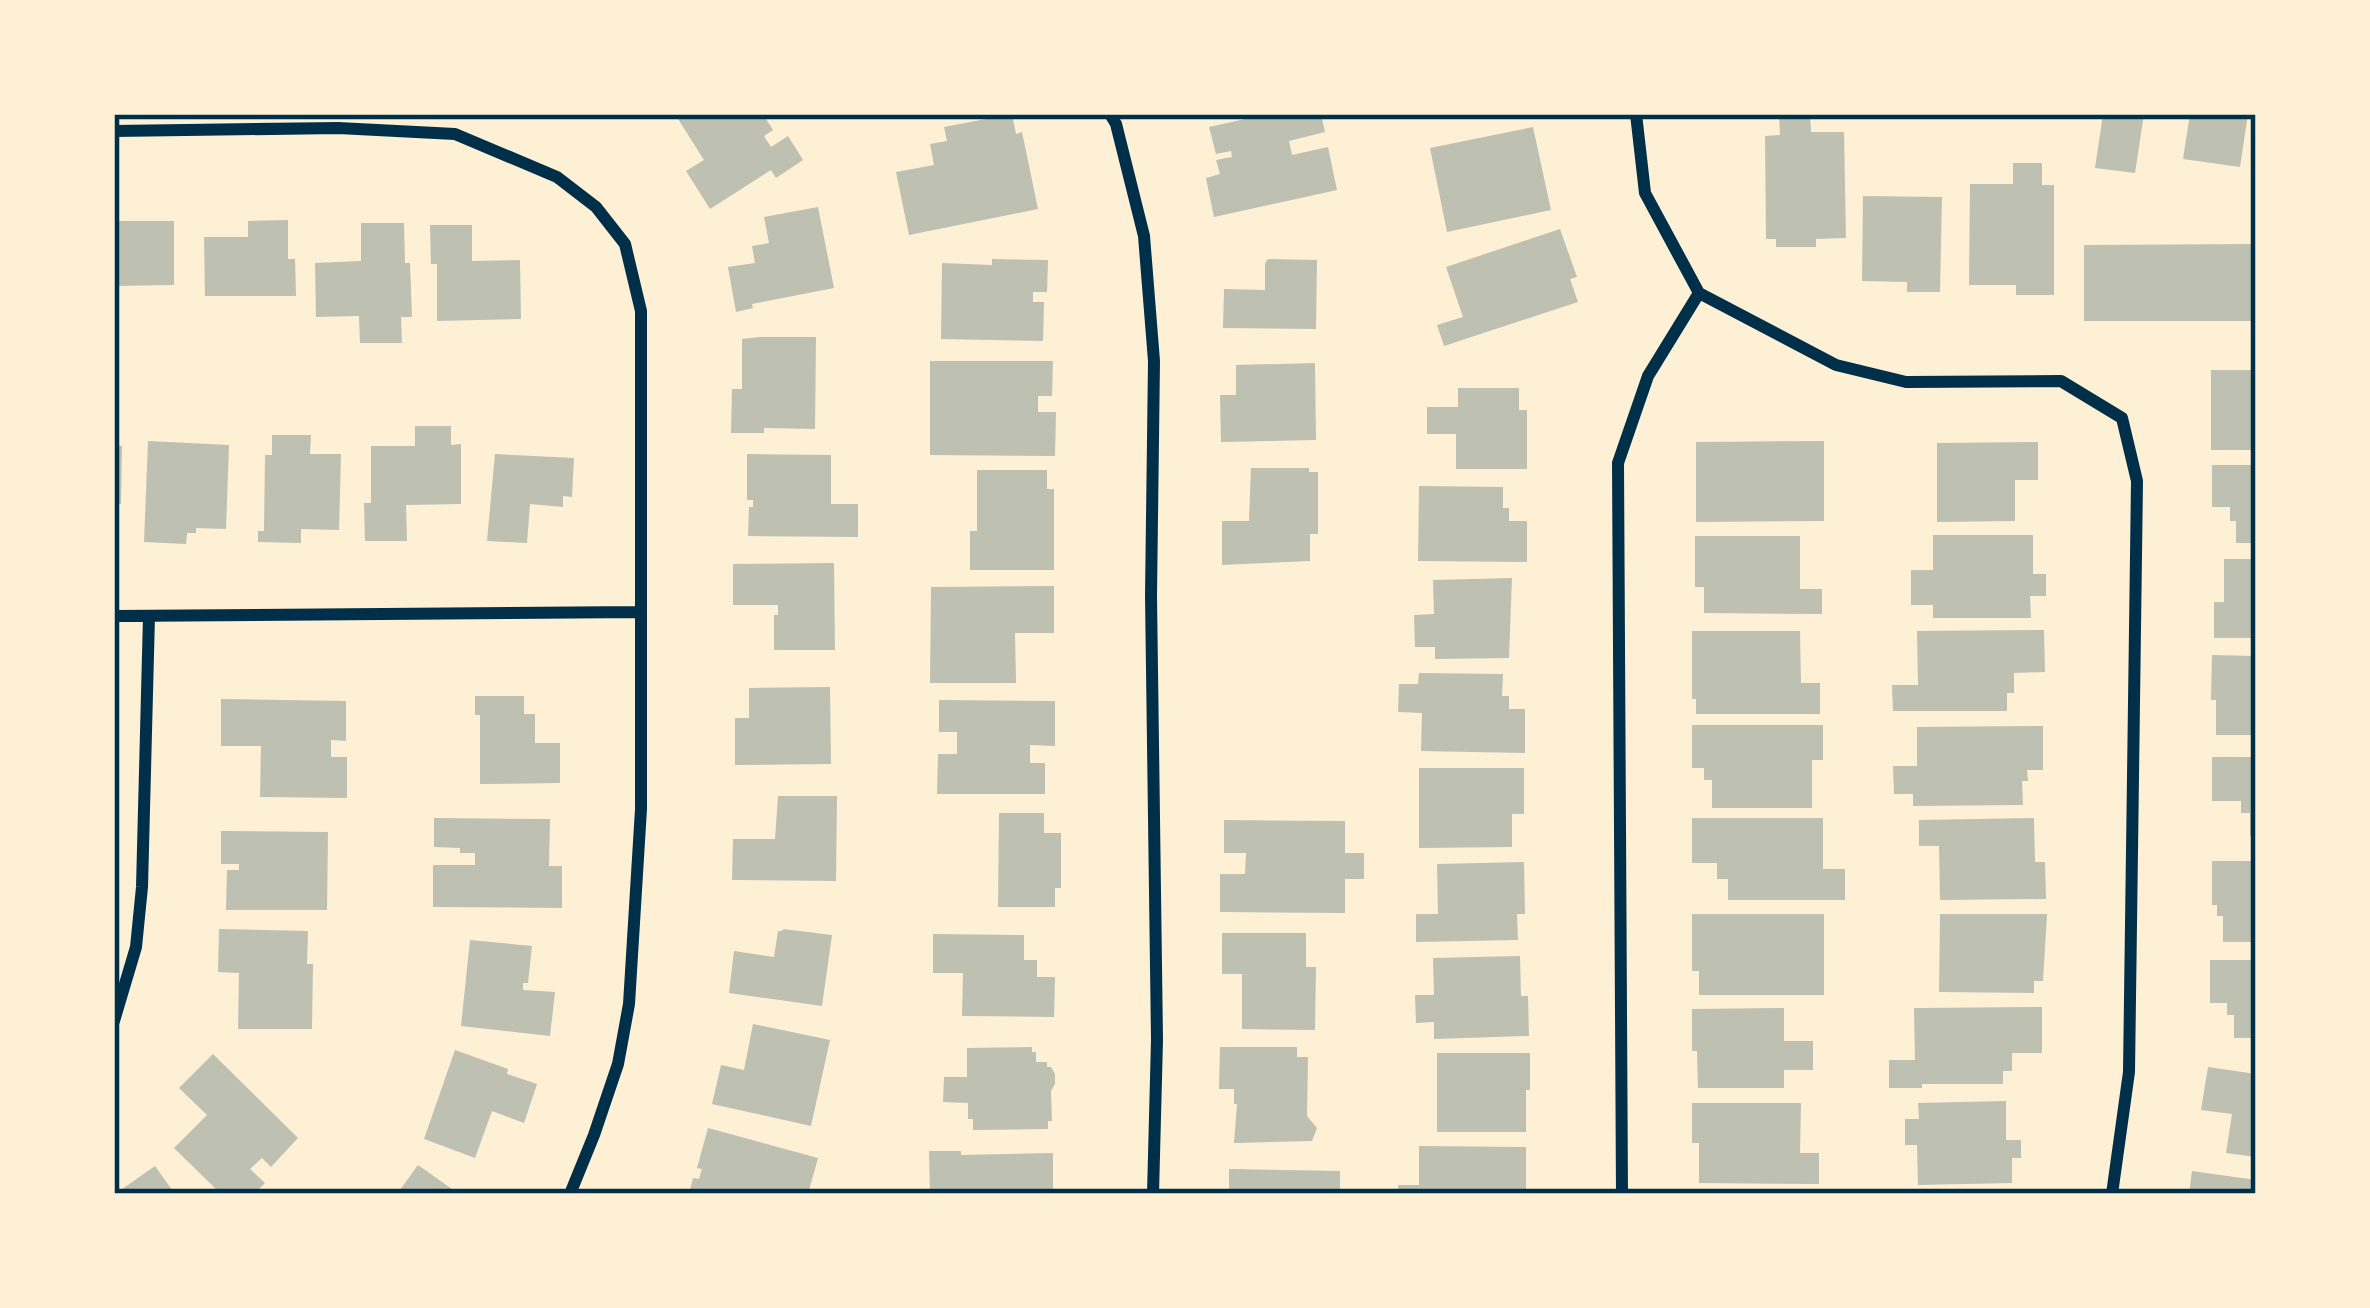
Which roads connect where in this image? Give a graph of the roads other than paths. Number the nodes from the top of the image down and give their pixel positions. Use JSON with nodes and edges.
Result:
{"nodes":[{"id":1,"x":1110,"y":114,"type":"edge"},
{"id":2,"x":1636,"y":114,"type":"edge"},
{"id":3,"x":114,"y":131,"type":"edge"},
{"id":4,"x":1699,"y":293,"type":"junction"},
{"id":5,"x":641,"y":612,"type":"junction"},
{"id":6,"x":114,"y":616,"type":"edge"},
{"id":7,"x":149,"y":616,"type":"junction"},
{"id":8,"x":114,"y":1021,"type":"edge"},
{"id":9,"x":570,"y":1194,"type":"edge"},
{"id":10,"x":1153,"y":1194,"type":"edge"},
{"id":11,"x":1622,"y":1194,"type":"edge"},
{"id":12,"x":2112,"y":1194,"type":"edge"}],
"edges":[{"from":1,"to":10,"type":"street"},
{"from":2,"to":4,"type":"street"},
{"from":3,"to":5,"type":"street"},
{"from":4,"to":11,"type":"street"},
{"from":4,"to":12,"type":"street"},
{"from":5,"to":7,"type":"street"},
{"from":5,"to":9,"type":"street"},
{"from":6,"to":7,"type":"street"},
{"from":7,"to":8,"type":"street"}]}
